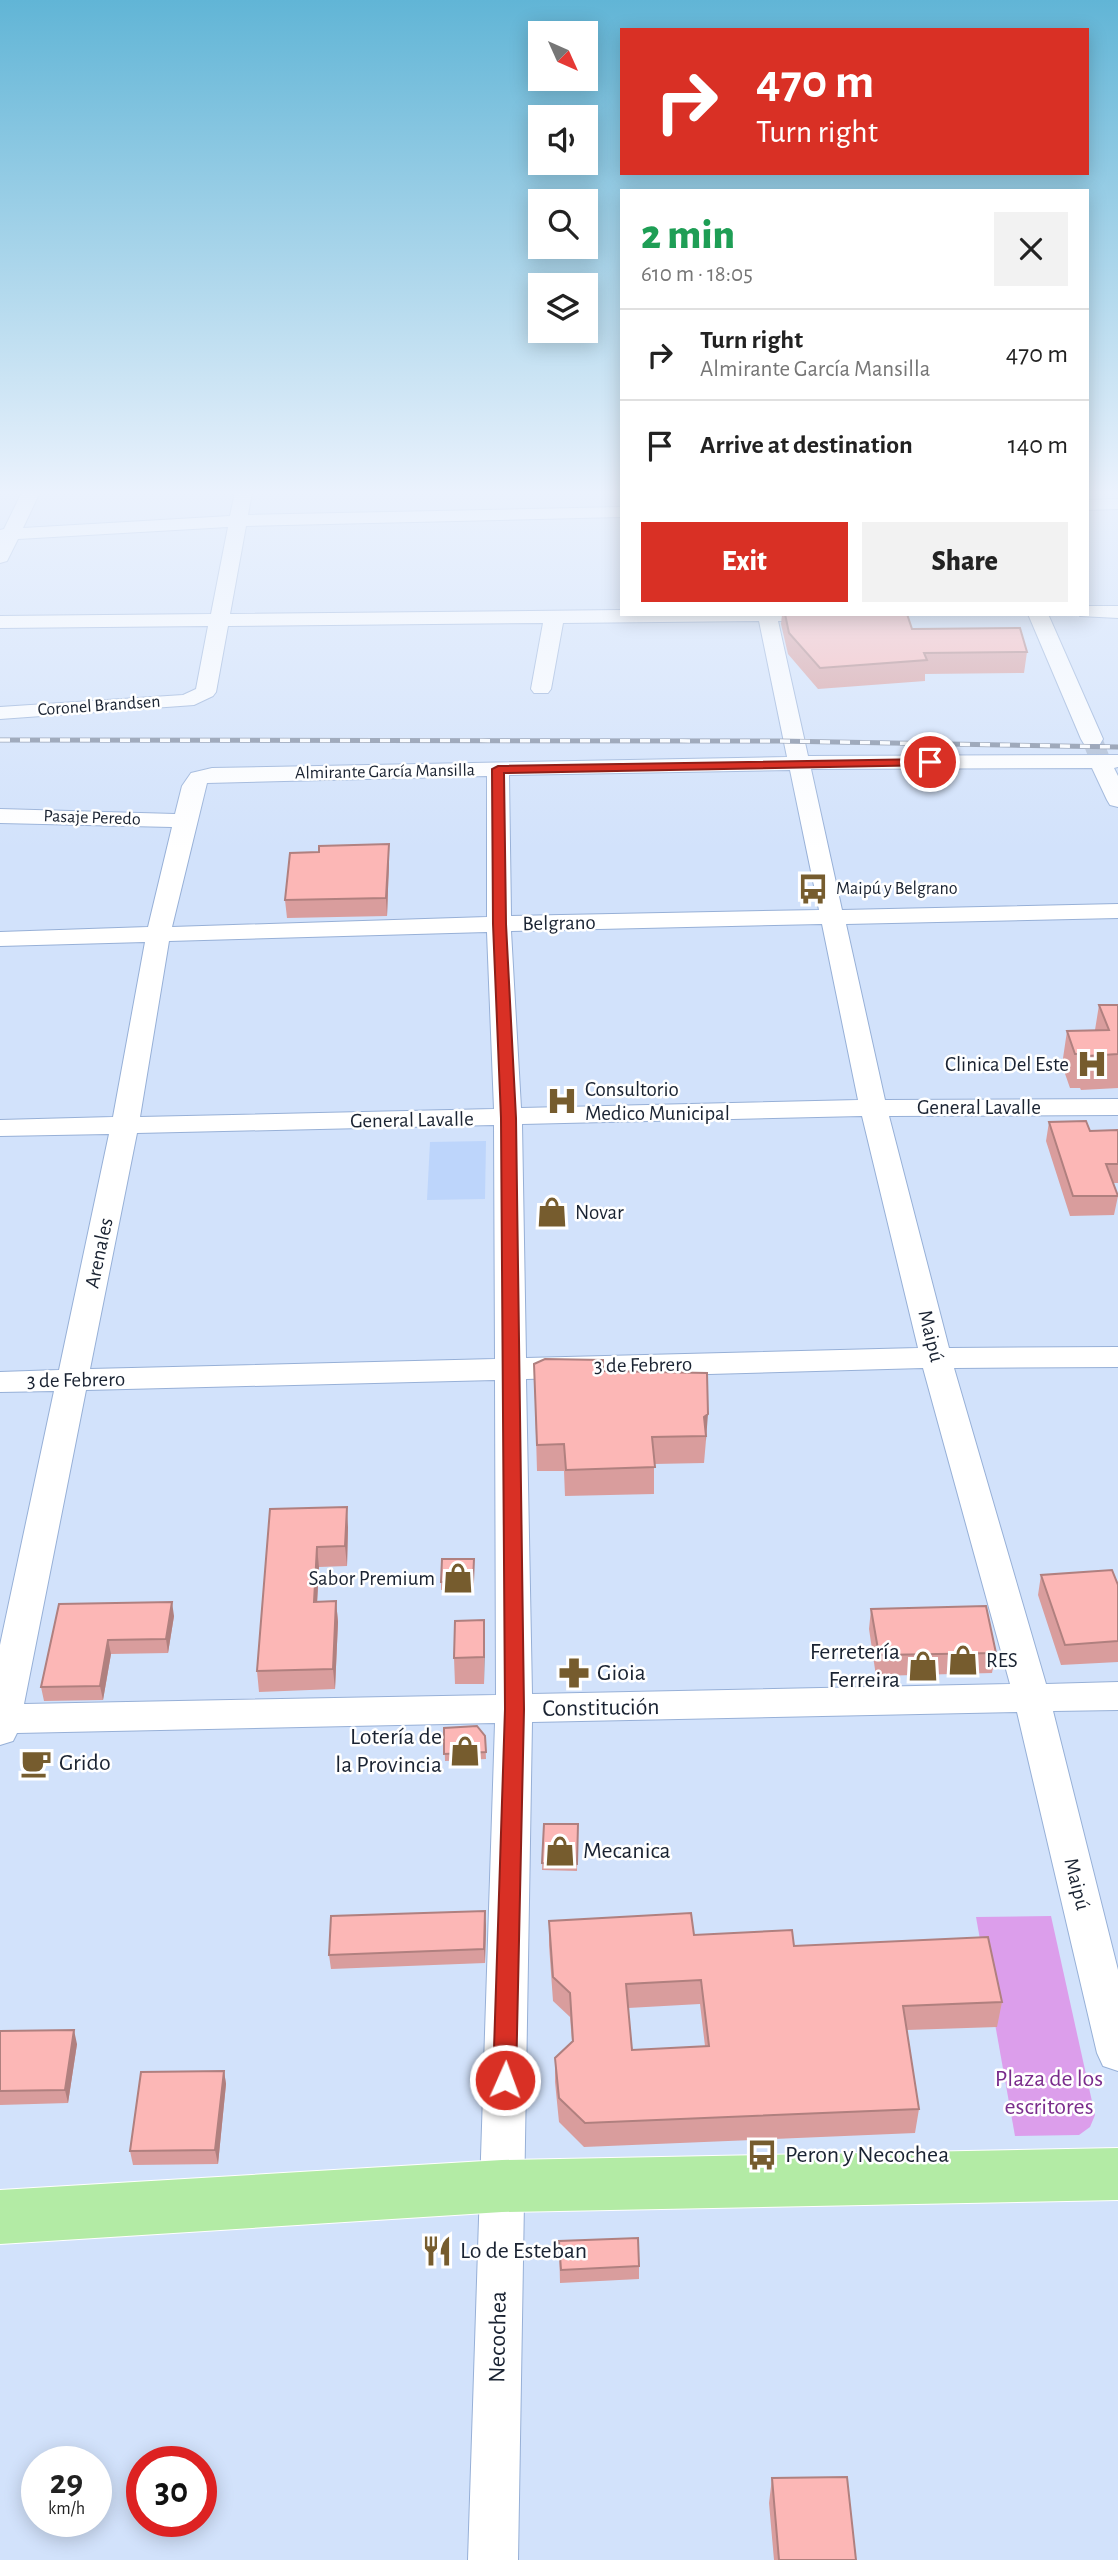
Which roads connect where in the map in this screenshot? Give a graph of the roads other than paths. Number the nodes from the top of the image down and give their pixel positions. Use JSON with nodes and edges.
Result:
{"nodes":[{"id":1,"x":221,"y":611,"type":"edge"},
{"id":2,"x":1089,"y":612,"type":"edge"},
{"id":3,"x":1118,"y":612,"type":"edge"},
{"id":4,"x":554,"y":616,"type":"junction"},
{"id":5,"x":620,"y":616,"type":"edge"},
{"id":6,"x":767,"y":616,"type":"edge"},
{"id":7,"x":1039,"y":616,"type":"edge"},
{"id":8,"x":220,"y":620,"type":"junction"},
{"id":9,"x":0,"y":622,"type":"edge"},
{"id":10,"x":541,"y":689,"type":"dead end"},
{"id":11,"x":0,"y":713,"type":"edge"},
{"id":12,"x":1092,"y":739,"type":"tunnel mouth"},
{"id":13,"x":801,"y":763,"type":"junction"},
{"id":14,"x":1113,"y":766,"type":"edge"},
{"id":15,"x":498,"y":769,"type":"junction"},
{"id":16,"x":199,"y":778,"type":"joint"},
{"id":17,"x":1118,"y":800,"type":"edge"},
{"id":18,"x":0,"y":816,"type":"edge"},
{"id":19,"x":185,"y":821,"type":"junction"},
{"id":20,"x":1118,"y":911,"type":"edge"},
{"id":21,"x":831,"y":918,"type":"junction"},
{"id":22,"x":499,"y":924,"type":"junction"},
{"id":23,"x":158,"y":935,"type":"junction"},
{"id":24,"x":0,"y":939,"type":"edge"},
{"id":25,"x":1118,"y":1107,"type":"edge"},
{"id":26,"x":873,"y":1108,"type":"junction"},
{"id":27,"x":508,"y":1118,"type":"junction"},
{"id":28,"x":125,"y":1125,"type":"junction"},
{"id":29,"x":0,"y":1128,"type":"edge"},
{"id":30,"x":1118,"y":1357,"type":"edge"},
{"id":31,"x":936,"y":1358,"type":"junction"},
{"id":32,"x":511,"y":1368,"type":"junction"},
{"id":33,"x":73,"y":1381,"type":"junction"},
{"id":34,"x":0,"y":1382,"type":"edge"},
{"id":35,"x":1118,"y":1696,"type":"edge"},
{"id":36,"x":1032,"y":1699,"type":"junction"},
{"id":37,"x":514,"y":1709,"type":"junction"},
{"id":38,"x":1,"y":1723,"type":"edge"},
{"id":39,"x":1118,"y":2053,"type":"edge"},
{"id":40,"x":1118,"y":2174,"type":"edge"},
{"id":41,"x":502,"y":2186,"type":"junction"},
{"id":42,"x":0,"y":2217,"type":"edge"},
{"id":43,"x":493,"y":2560,"type":"edge"}],
"edges":[{"from":1,"to":8,"type":"street"},
{"from":2,"to":3,"type":"street"},
{"from":4,"to":5,"type":"street"},
{"from":4,"to":8,"type":"street"},
{"from":4,"to":10,"type":"street"},
{"from":6,"to":13,"type":"street","name":"Maipú"},
{"from":7,"to":12,"type":"street"},
{"from":8,"to":9,"type":"street"},
{"from":8,"to":11,"type":"street","name":"Coronel Brandsen"},
{"from":13,"to":14,"type":"street","name":"Almirante García Mansilla"},
{"from":13,"to":15,"type":"street","name":"Almirante García Mansilla"},
{"from":13,"to":21,"type":"street","name":"Maipú"},
{"from":14,"to":17,"type":"street"},
{"from":15,"to":16,"type":"street","name":"Almirante García Mansilla"},
{"from":15,"to":22,"type":"street","name":"Necochea"},
{"from":16,"to":19,"type":"street","name":"Arenales"},
{"from":18,"to":19,"type":"street","name":"Pasaje Peredo"},
{"from":19,"to":23,"type":"street","name":"Arenales"},
{"from":20,"to":21,"type":"street","name":"Belgrano"},
{"from":21,"to":22,"type":"street","name":"Belgrano"},
{"from":21,"to":26,"type":"street","name":"Maipú"},
{"from":22,"to":23,"type":"street","name":"Belgrano"},
{"from":22,"to":27,"type":"street","name":"Necochea"},
{"from":23,"to":24,"type":"street","name":"Belgrano"},
{"from":23,"to":28,"type":"street","name":"Arenales"},
{"from":25,"to":26,"type":"street","name":"General Lavalle"},
{"from":26,"to":27,"type":"street","name":"General Lavalle"},
{"from":26,"to":31,"type":"street","name":"Maipú"},
{"from":27,"to":28,"type":"street","name":"General Lavalle"},
{"from":27,"to":32,"type":"street","name":"Necochea"},
{"from":28,"to":29,"type":"street","name":"General Lavalle"},
{"from":28,"to":33,"type":"street","name":"Arenales"},
{"from":30,"to":31,"type":"street","name":"3 de Febrero"},
{"from":31,"to":32,"type":"street","name":"3 de Febrero"},
{"from":31,"to":36,"type":"street","name":"Maipú"},
{"from":32,"to":33,"type":"street","name":"3 de Febrero"},
{"from":32,"to":37,"type":"street","name":"Necochea"},
{"from":33,"to":34,"type":"street","name":"3 de Febrero"},
{"from":33,"to":38,"type":"street","name":"Arenales"},
{"from":35,"to":36,"type":"street","name":"Constitución"},
{"from":36,"to":37,"type":"street","name":"Constitución"},
{"from":36,"to":39,"type":"street","name":"Maipú"},
{"from":37,"to":38,"type":"street","name":"Constitución"},
{"from":37,"to":41,"type":"street","name":"Necochea"},
{"from":40,"to":41,"type":"main road"},
{"from":41,"to":42,"type":"main road"},
{"from":41,"to":43,"type":"street","name":"Necochea"}]}
